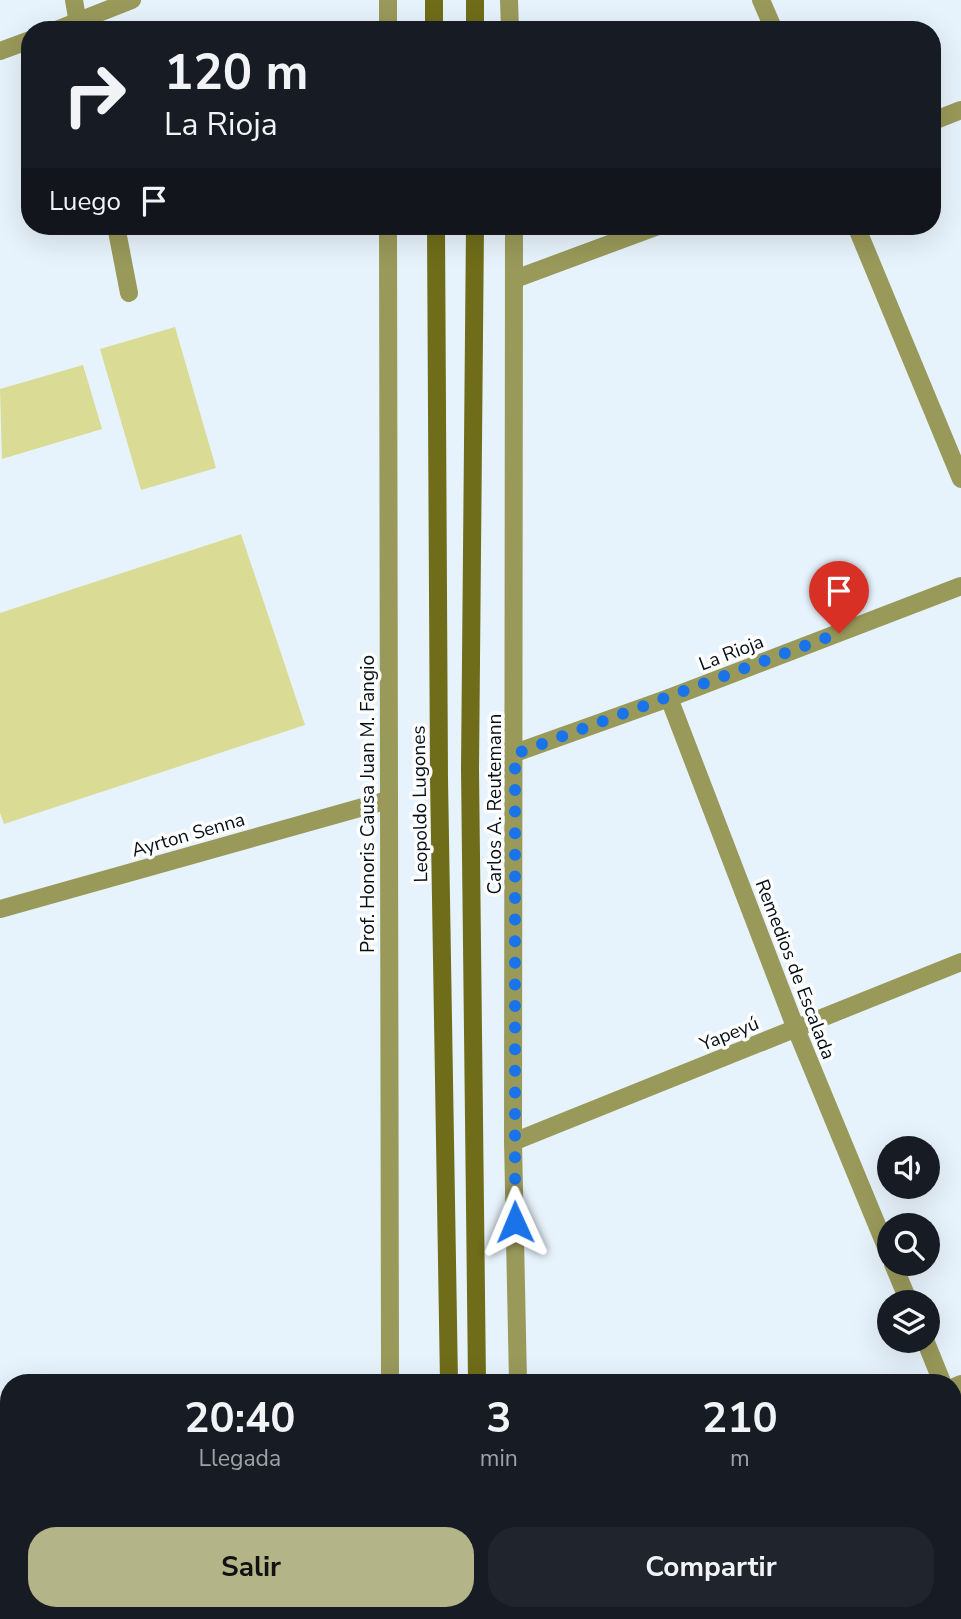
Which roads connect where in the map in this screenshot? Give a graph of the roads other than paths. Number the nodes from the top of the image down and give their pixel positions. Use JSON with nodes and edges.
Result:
{"nodes":[{"id":1,"x":74,"y":0,"type":"edge"},
{"id":2,"x":132,"y":0,"type":"edge"},
{"id":3,"x":388,"y":0,"type":"edge"},
{"id":4,"x":434,"y":0,"type":"edge"},
{"id":5,"x":475,"y":0,"type":"edge"},
{"id":6,"x":509,"y":0,"type":"edge"},
{"id":7,"x":761,"y":0,"type":"edge"},
{"id":8,"x":77,"y":21,"type":"edge"},
{"id":9,"x":88,"y":21,"type":"edge"},
{"id":10,"x":388,"y":21,"type":"edge"},
{"id":11,"x":434,"y":21,"type":"edge"},
{"id":12,"x":475,"y":21,"type":"edge"},
{"id":13,"x":510,"y":21,"type":"edge"},
{"id":14,"x":770,"y":21,"type":"edge"},
{"id":15,"x":21,"y":43,"type":"edge"},
{"id":16,"x":0,"y":51,"type":"edge"},
{"id":17,"x":961,"y":110,"type":"edge"},
{"id":18,"x":941,"y":118,"type":"edge"},
{"id":19,"x":118,"y":235,"type":"edge"},
{"id":20,"x":388,"y":235,"type":"edge"},
{"id":21,"x":436,"y":235,"type":"edge"},
{"id":22,"x":475,"y":235,"type":"edge"},
{"id":23,"x":514,"y":235,"type":"edge"},
{"id":24,"x":634,"y":235,"type":"edge"},
{"id":25,"x":860,"y":235,"type":"edge"},
{"id":26,"x":515,"y":279,"type":"junction"},
{"id":27,"x":129,"y":293,"type":"dead end"},
{"id":28,"x":961,"y":479,"type":"edge"},
{"id":29,"x":961,"y":586,"type":"edge"},
{"id":30,"x":669,"y":698,"type":"junction"},
{"id":31,"x":515,"y":754,"type":"junction"},
{"id":32,"x":388,"y":800,"type":"junction"},
{"id":33,"x":0,"y":909,"type":"edge"},
{"id":34,"x":961,"y":962,"type":"edge"},
{"id":35,"x":796,"y":1029,"type":"junction"},
{"id":36,"x":513,"y":1142,"type":"junction"},
{"id":37,"x":877,"y":1225,"type":"edge"},
{"id":38,"x":930,"y":1353,"type":"edge"},
{"id":39,"x":390,"y":1374,"type":"edge"},
{"id":40,"x":449,"y":1374,"type":"edge"},
{"id":41,"x":477,"y":1374,"type":"edge"},
{"id":42,"x":518,"y":1374,"type":"edge"},
{"id":43,"x":939,"y":1374,"type":"edge"}],
"edges":[{"from":1,"to":8,"type":"street"},
{"from":2,"to":9,"type":"street"},
{"from":3,"to":10,"type":"street"},
{"from":4,"to":11,"type":"main road"},
{"from":5,"to":12,"type":"main road"},
{"from":6,"to":13,"type":"street"},
{"from":7,"to":14,"type":"street"},
{"from":15,"to":16,"type":"street"},
{"from":17,"to":18,"type":"street"},
{"from":19,"to":27,"type":"street"},
{"from":20,"to":32,"type":"street","name":"Prof. Honoris Causa Juan M. Fangio"},
{"from":21,"to":40,"type":"main road","name":"Leopoldo Lugones"},
{"from":22,"to":41,"type":"main road"},
{"from":23,"to":26,"type":"street","name":"Carlos A. Reutemann"},
{"from":24,"to":26,"type":"street"},
{"from":25,"to":28,"type":"street"},
{"from":26,"to":31,"type":"street","name":"Carlos A. Reutemann"},
{"from":29,"to":30,"type":"street","name":"La Rioja"},
{"from":30,"to":31,"type":"street","name":"La Rioja"},
{"from":30,"to":35,"type":"street","name":"Remedios de Escalada"},
{"from":31,"to":36,"type":"street","name":"Carlos A. Reutemann"},
{"from":32,"to":33,"type":"street","name":"Ayrton Senna"},
{"from":32,"to":39,"type":"street","name":"Prof. Honoris Causa Juan M. Fangio"},
{"from":34,"to":35,"type":"street","name":"Yapeyú"},
{"from":35,"to":36,"type":"street","name":"Yapeyú"},
{"from":35,"to":37,"type":"street","name":"Remedios de Escalada"},
{"from":36,"to":42,"type":"street","name":"Carlos A. Reutemann"},
{"from":38,"to":43,"type":"street"}]}
